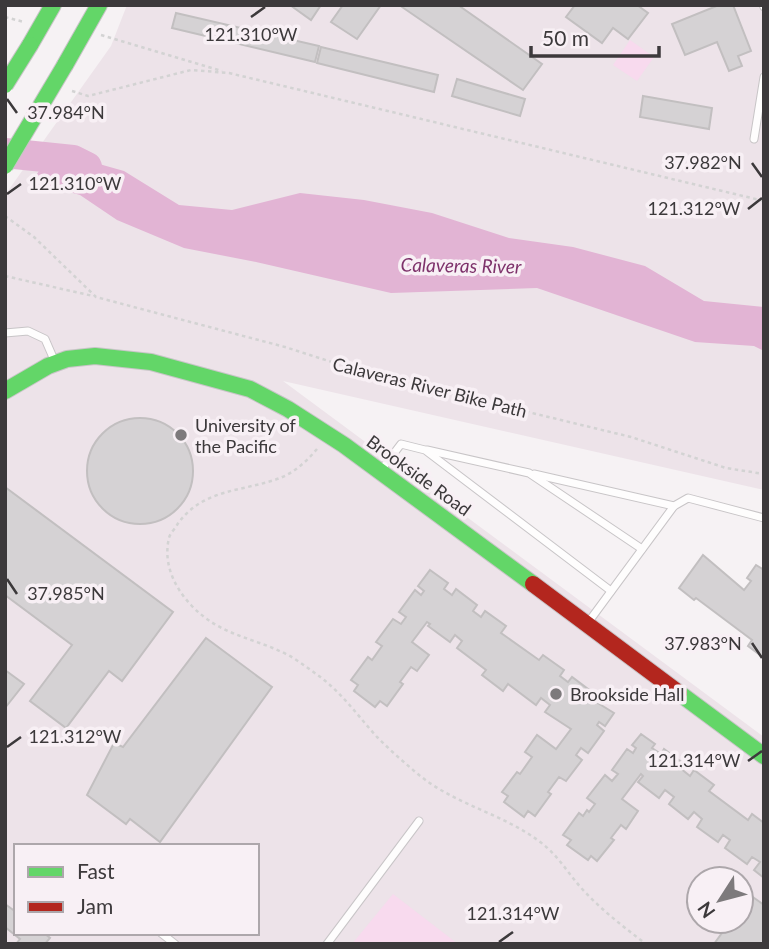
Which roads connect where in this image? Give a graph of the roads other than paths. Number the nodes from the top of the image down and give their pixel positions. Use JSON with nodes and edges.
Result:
{"nodes":[{"id":1,"x":53,"y":5,"type":"edge"},
{"id":2,"x":99,"y":5,"type":"edge"},
{"id":3,"x":764,"y":77,"type":"edge"},
{"id":4,"x":5,"y":85,"type":"edge"},
{"id":5,"x":754,"y":139,"type":"dead end"},
{"id":6,"x":5,"y":166,"type":"edge"},
{"id":7,"x":5,"y":333,"type":"edge"},
{"id":8,"x":55,"y":363,"type":"junction"},
{"id":9,"x":5,"y":391,"type":"edge"},
{"id":10,"x":425,"y":450,"type":"junction"},
{"id":11,"x":381,"y":471,"type":"junction"},
{"id":12,"x":529,"y":473,"type":"junction"},
{"id":13,"x":674,"y":506,"type":"junction"},
{"id":14,"x":764,"y":518,"type":"edge"},
{"id":15,"x":642,"y":549,"type":"junction"},
{"id":16,"x":611,"y":591,"type":"junction"},
{"id":17,"x":587,"y":624,"type":"junction"},
{"id":18,"x":764,"y":755,"type":"edge"},
{"id":19,"x":419,"y":821,"type":"dead end"},
{"id":20,"x":327,"y":944,"type":"edge"}],
"edges":[{"from":1,"to":4,"type":"street","bridge":true},
{"from":2,"to":6,"type":"street","bridge":true},
{"from":3,"to":5,"type":"lane"},
{"from":7,"to":8,"type":"lane"},
{"from":8,"to":9,"type":"street","name":"Brookside Road"},
{"from":8,"to":11,"type":"street","name":"Brookside Road"},
{"from":10,"to":11,"type":"lane"},
{"from":10,"to":12,"type":"lane"},
{"from":10,"to":16,"type":"lane"},
{"from":11,"to":17,"type":"street","name":"Brookside Road"},
{"from":12,"to":13,"type":"lane"},
{"from":12,"to":15,"type":"lane"},
{"from":13,"to":14,"type":"lane"},
{"from":13,"to":15,"type":"lane"},
{"from":15,"to":16,"type":"lane"},
{"from":16,"to":17,"type":"lane"},
{"from":17,"to":18,"type":"street","name":"Brookside Road"},
{"from":19,"to":20,"type":"lane"}]}
